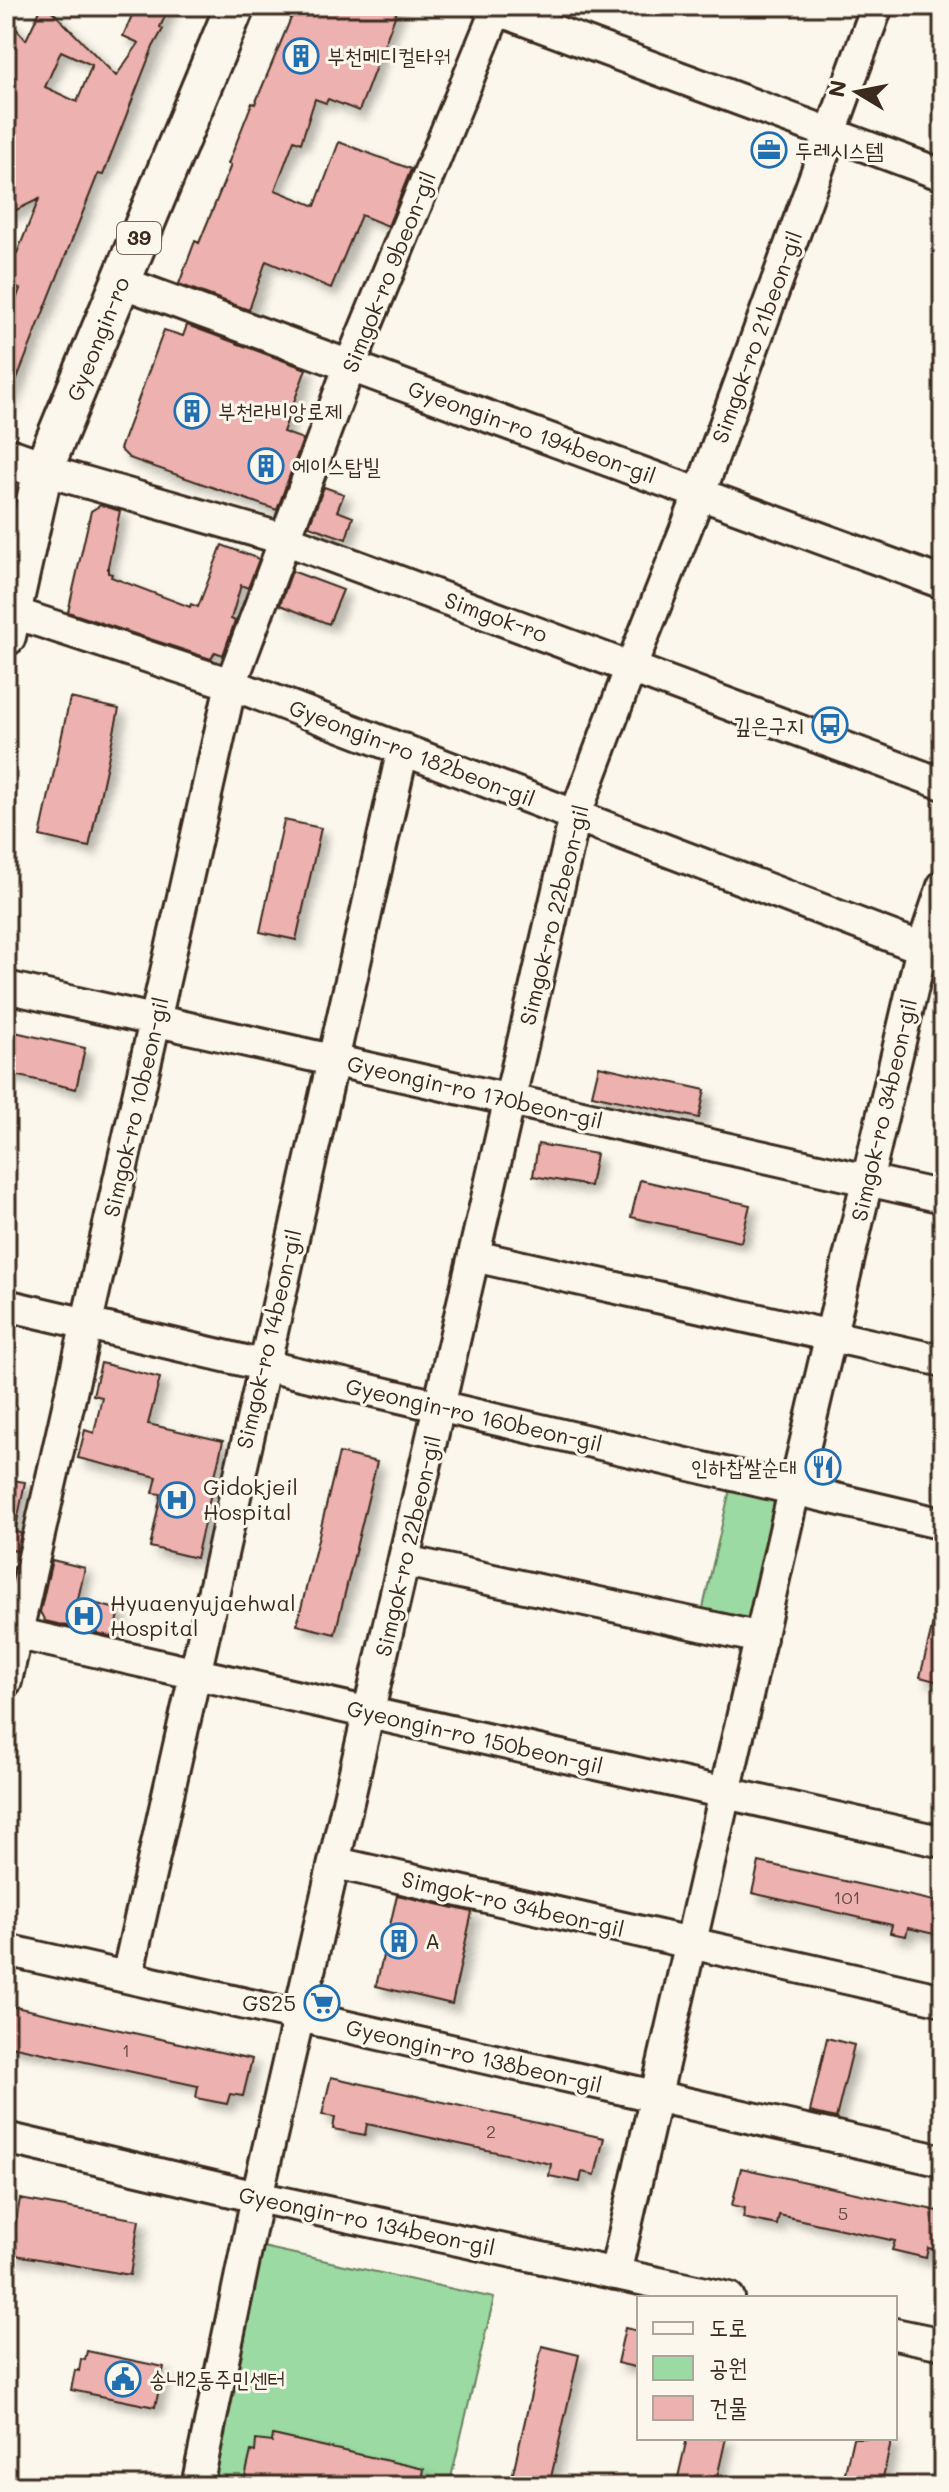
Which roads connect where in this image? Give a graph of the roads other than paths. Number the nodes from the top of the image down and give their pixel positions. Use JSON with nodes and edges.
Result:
{"nodes":[{"id":1,"x":235,"y":6,"type":"edge"},
{"id":2,"x":877,"y":6,"type":"edge"},
{"id":3,"x":494,"y":7,"type":"edge"},
{"id":4,"x":831,"y":133,"type":"junction"},
{"id":5,"x":943,"y":175,"type":"edge"},
{"id":6,"x":121,"y":282,"type":"junction"},
{"id":7,"x":350,"y":365,"type":"junction"},
{"id":8,"x":6,"y":457,"type":"edge"},
{"id":9,"x":43,"y":470,"type":"junction"},
{"id":10,"x":700,"y":493,"type":"junction"},
{"id":11,"x":287,"y":540,"type":"junction"},
{"id":12,"x":943,"y":583,"type":"edge"},
{"id":13,"x":9,"y":624,"type":"edge"},
{"id":14,"x":631,"y":667,"type":"junction"},
{"id":15,"x":231,"y":684,"type":"junction"},
{"id":16,"x":403,"y":749,"type":"junction"},
{"id":17,"x":943,"y":784,"type":"edge"},
{"id":18,"x":575,"y":816,"type":"junction"},
{"id":19,"x":943,"y":886,"type":"edge"},
{"id":20,"x":932,"y":952,"type":"edge"},
{"id":21,"x":6,"y":987,"type":"edge"},
{"id":22,"x":157,"y":1021,"type":"junction"},
{"id":23,"x":331,"y":1060,"type":"junction"},
{"id":24,"x":509,"y":1099,"type":"junction"},
{"id":25,"x":867,"y":1179,"type":"junction"},
{"id":26,"x":943,"y":1197,"type":"edge"},
{"id":27,"x":474,"y":1256,"type":"junction"},
{"id":28,"x":6,"y":1305,"type":"edge"},
{"id":29,"x":86,"y":1324,"type":"junction"},
{"id":30,"x":831,"y":1335,"type":"junction"},
{"id":31,"x":943,"y":1361,"type":"edge"},
{"id":32,"x":263,"y":1366,"type":"junction"},
{"id":33,"x":440,"y":1407,"type":"junction"},
{"id":34,"x":794,"y":1491,"type":"junction"},
{"id":35,"x":943,"y":1524,"type":"edge"},
{"id":36,"x":405,"y":1561,"type":"junction"},
{"id":37,"x":11,"y":1632,"type":"edge"},
{"id":38,"x":761,"y":1638,"type":"junction"},
{"id":39,"x":194,"y":1673,"type":"junction"},
{"id":40,"x":6,"y":1681,"type":"edge"},
{"id":41,"x":370,"y":1713,"type":"junction"},
{"id":42,"x":725,"y":1793,"type":"junction"},
{"id":43,"x":943,"y":1842,"type":"edge"},
{"id":44,"x":336,"y":1863,"type":"junction"},
{"id":45,"x":690,"y":1945,"type":"junction"},
{"id":46,"x":6,"y":1950,"type":"edge"},
{"id":47,"x":127,"y":1977,"type":"junction"},
{"id":48,"x":943,"y":2000,"type":"edge"},
{"id":49,"x":301,"y":2015,"type":"junction"},
{"id":50,"x":655,"y":2099,"type":"junction"},
{"id":51,"x":6,"y":2138,"type":"edge"},
{"id":52,"x":943,"y":2161,"type":"edge"},
{"id":53,"x":257,"y":2197,"type":"junction"},
{"id":54,"x":615,"y":2274,"type":"junction"},
{"id":55,"x":720,"y":2296,"type":"edge"},
{"id":56,"x":897,"y":2334,"type":"edge"},
{"id":57,"x":943,"y":2344,"type":"edge"},
{"id":58,"x":197,"y":2486,"type":"edge"}],
"edges":[{"from":1,"to":6,"type":"main road","name":"Gyeongin-ro","number":"39"},
{"from":2,"to":4,"type":"street","name":"Simgok-ro 21beon-gil"},
{"from":3,"to":4,"type":"street"},
{"from":3,"to":7,"type":"street","name":"Simgok-ro 9beon-gil"},
{"from":4,"to":5,"type":"street"},
{"from":4,"to":10,"type":"street","name":"Simgok-ro 21beon-gil"},
{"from":6,"to":7,"type":"street","name":"Gyeongin-ro 194beon-gil"},
{"from":6,"to":9,"type":"main road","name":"Gyeongin-ro","number":"39"},
{"from":7,"to":10,"type":"street","name":"Gyeongin-ro 194beon-gil"},
{"from":7,"to":11,"type":"street","name":"Simgok-ro 9beon-gil"},
{"from":8,"to":9,"type":"main road"},
{"from":9,"to":11,"type":"street","name":"Simgok-ro"},
{"from":9,"to":13,"type":"main road","name":"Gyeongin-ro"},
{"from":10,"to":12,"type":"street","name":"Gyeongin-ro 194beon-gil"},
{"from":10,"to":14,"type":"street","name":"Simgok-ro 21beon-gil"},
{"from":11,"to":14,"type":"street","name":"Simgok-ro"},
{"from":11,"to":15,"type":"street","name":"Simgok-ro 10beon-gil"},
{"from":13,"to":15,"type":"street","name":"Gyeongin-ro 182beon-gil"},
{"from":14,"to":17,"type":"street","name":"Simgok-ro"},
{"from":14,"to":18,"type":"street","name":"Simgok-ro 22beon-gil"},
{"from":15,"to":16,"type":"street","name":"Gyeongin-ro 182beon-gil"},
{"from":15,"to":22,"type":"street","name":"Simgok-ro 10beon-gil"},
{"from":16,"to":18,"type":"street","name":"Gyeongin-ro 182beon-gil"},
{"from":16,"to":23,"type":"street","name":"Simgok-ro 14beon-gil"},
{"from":18,"to":20,"type":"street","name":"Gyeongin-ro 182beon-gil"},
{"from":18,"to":24,"type":"street","name":"Simgok-ro 22beon-gil"},
{"from":19,"to":20,"type":"street","name":"Simgok-ro 34beon-gil"},
{"from":20,"to":25,"type":"street","name":"Simgok-ro 34beon-gil"},
{"from":21,"to":22,"type":"street","name":"Gyeongin-ro 170beon-gil"},
{"from":22,"to":23,"type":"street","name":"Gyeongin-ro 170beon-gil"},
{"from":22,"to":29,"type":"street","name":"Simgok-ro 10beon-gil"},
{"from":23,"to":24,"type":"street","name":"Gyeongin-ro 170beon-gil"},
{"from":23,"to":32,"type":"street","name":"Simgok-ro 14beon-gil"},
{"from":24,"to":25,"type":"street","name":"Gyeongin-ro 170beon-gil"},
{"from":24,"to":27,"type":"street","name":"Simgok-ro 22beon-gil"},
{"from":25,"to":26,"type":"street","name":"Gyeongin-ro 170beon-gil"},
{"from":25,"to":30,"type":"street","name":"Simgok-ro 34beon-gil"},
{"from":27,"to":30,"type":"street"},
{"from":27,"to":33,"type":"street","name":"Simgok-ro 22beon-gil"},
{"from":28,"to":29,"type":"street","name":"Gyeongin-ro 160beon-gil"},
{"from":29,"to":32,"type":"street","name":"Gyeongin-ro 160beon-gil"},
{"from":29,"to":37,"type":"street","name":"Simgok-ro 10beon-gil"},
{"from":30,"to":31,"type":"street"},
{"from":30,"to":34,"type":"street","name":"Simgok-ro 34beon-gil"},
{"from":32,"to":33,"type":"street","name":"Gyeongin-ro 160beon-gil"},
{"from":32,"to":39,"type":"street","name":"Simgok-ro 14beon-gil"},
{"from":33,"to":34,"type":"street","name":"Gyeongin-ro 160beon-gil"},
{"from":33,"to":36,"type":"street","name":"Simgok-ro 22beon-gil"},
{"from":34,"to":35,"type":"street","name":"Gyeongin-ro 160beon-gil"},
{"from":34,"to":38,"type":"street","name":"Simgok-ro 34beon-gil"},
{"from":36,"to":38,"type":"street"},
{"from":36,"to":41,"type":"street","name":"Simgok-ro 22beon-gil"},
{"from":37,"to":39,"type":"street","name":"Gyeongin-ro 150beon-gil"},
{"from":37,"to":40,"type":"street","name":"Simgok-ro 10beon-gil"},
{"from":38,"to":42,"type":"street","name":"Simgok-ro 34beon-gil"},
{"from":39,"to":41,"type":"street","name":"Gyeongin-ro 150beon-gil"},
{"from":39,"to":47,"type":"street","name":"Simgok-ro 14beon-gil"},
{"from":41,"to":42,"type":"street","name":"Gyeongin-ro 150beon-gil"},
{"from":41,"to":44,"type":"street","name":"Simgok-ro 22beon-gil"},
{"from":42,"to":43,"type":"street","name":"Gyeongin-ro 150beon-gil"},
{"from":42,"to":45,"type":"street","name":"Simgok-ro 34beon-gil"},
{"from":44,"to":45,"type":"street","name":"Simgok-ro 34beon-gil"},
{"from":44,"to":49,"type":"street","name":"Simgok-ro 22beon-gil"},
{"from":45,"to":48,"type":"street"},
{"from":45,"to":50,"type":"street","name":"Simgok-ro 34beon-gil"},
{"from":46,"to":47,"type":"street","name":"Gyeongin-ro 138beon-gil"},
{"from":47,"to":49,"type":"street","name":"Gyeongin-ro 138beon-gil"},
{"from":49,"to":50,"type":"street","name":"Gyeongin-ro 138beon-gil"},
{"from":49,"to":53,"type":"street","name":"Simgok-ro 22beon-gil"},
{"from":50,"to":52,"type":"street","name":"Gyeongin-ro 138beon-gil"},
{"from":50,"to":54,"type":"street","name":"Simgok-ro 34beon-gil"},
{"from":51,"to":53,"type":"street","name":"Gyeongin-ro 134beon-gil"},
{"from":53,"to":54,"type":"street","name":"Gyeongin-ro 134beon-gil"},
{"from":53,"to":58,"type":"street","name":"Simgok-ro 22beon-gil"},
{"from":54,"to":55,"type":"street","name":"Gyeongin-ro 134beon-gil"},
{"from":56,"to":57,"type":"street"}]}
